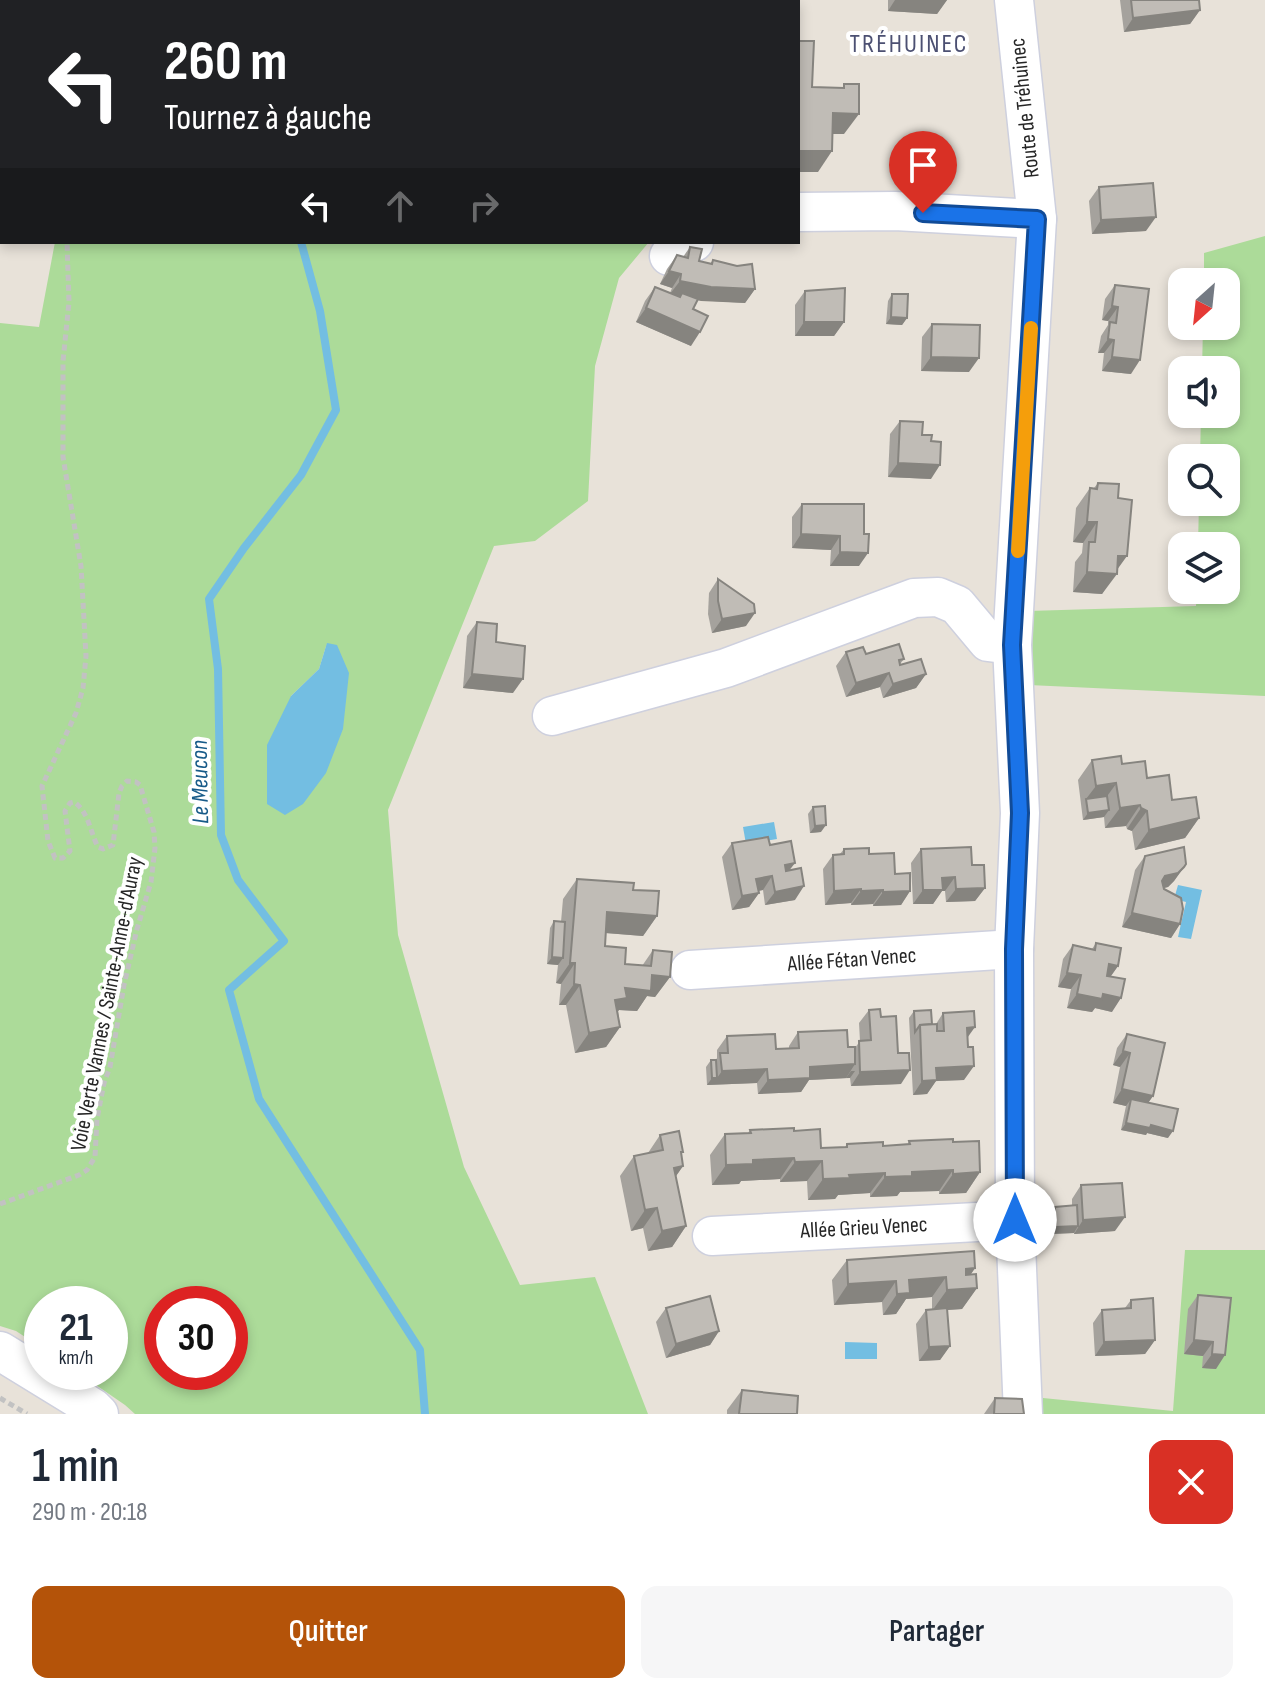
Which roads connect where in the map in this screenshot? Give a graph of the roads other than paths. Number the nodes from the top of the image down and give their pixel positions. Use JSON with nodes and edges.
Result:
{"nodes":[{"id":1,"x":1014,"y":0,"type":"edge"},
{"id":2,"x":800,"y":212,"type":"edge"},
{"id":3,"x":1037,"y":219,"type":"junction"},
{"id":4,"x":1012,"y":645,"type":"junction"},
{"id":5,"x":552,"y":716,"type":"dead end"},
{"id":6,"x":1014,"y":949,"type":"junction"},
{"id":7,"x":690,"y":970,"type":"dead end"},
{"id":8,"x":1015,"y":1220,"type":"junction"},
{"id":9,"x":712,"y":1236,"type":"dead end"},
{"id":10,"x":0,"y":1351,"type":"edge"},
{"id":11,"x":99,"y":1414,"type":"edge"},
{"id":12,"x":1023,"y":1414,"type":"edge"}],
"edges":[{"from":1,"to":3,"type":"street","name":"Route de Tréhuinec"},
{"from":2,"to":3,"type":"street"},
{"from":3,"to":4,"type":"street","name":"Route de Tréhuinec"},
{"from":4,"to":5,"type":"street"},
{"from":4,"to":6,"type":"street","name":"Route de Tréhuinec"},
{"from":6,"to":7,"type":"street","name":"Allée Fétan Venec"},
{"from":6,"to":8,"type":"street","name":"Route de Tréhuinec"},
{"from":8,"to":9,"type":"street","name":"Allée Grieu Venec"},
{"from":8,"to":12,"type":"street","name":"Route de Tréhuinec"},
{"from":10,"to":11,"type":"street"}]}
